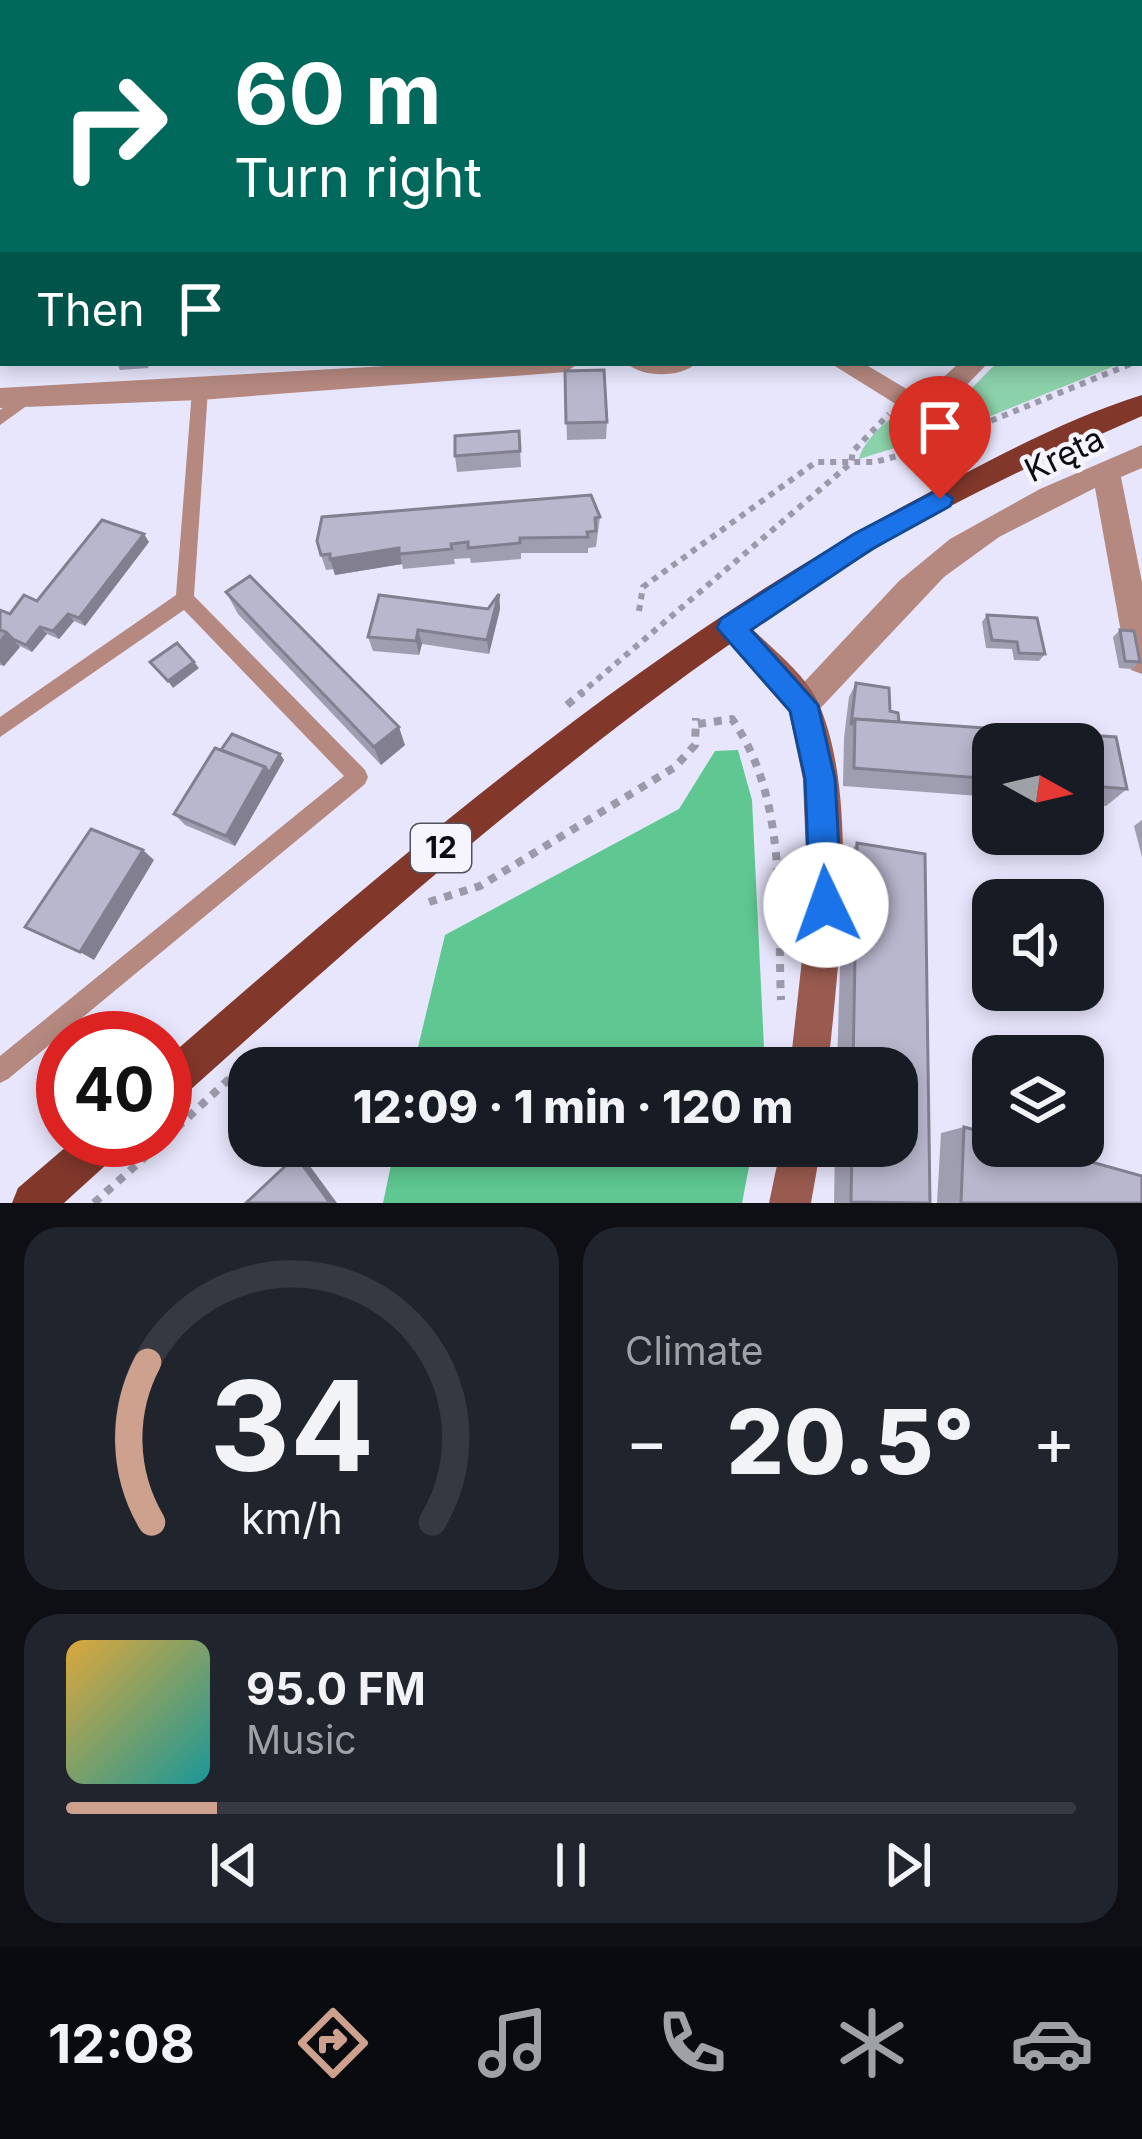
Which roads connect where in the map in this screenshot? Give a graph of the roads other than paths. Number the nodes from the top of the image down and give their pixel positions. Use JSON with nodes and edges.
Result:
{"nodes":[{"id":1,"x":525,"y":366,"type":"edge"},
{"id":2,"x":848,"y":366,"type":"edge"},
{"id":3,"x":973,"y":366,"type":"edge"},
{"id":4,"x":200,"y":390,"type":"junction"},
{"id":5,"x":13,"y":398,"type":"edge"},
{"id":6,"x":1142,"y":405,"type":"edge"},
{"id":7,"x":0,"y":419,"type":"edge"},
{"id":8,"x":1142,"y":456,"type":"edge"},
{"id":9,"x":1106,"y":471,"type":"junction"},
{"id":10,"x":185,"y":599,"type":"junction"},
{"id":11,"x":731,"y":628,"type":"junction"},
{"id":12,"x":1142,"y":660,"type":"edge"},
{"id":13,"x":803,"y":705,"type":"junction"},
{"id":14,"x":0,"y":728,"type":"edge"},
{"id":15,"x":811,"y":1047,"type":"edge"},
{"id":16,"x":192,"y":1062,"type":"edge"},
{"id":17,"x":0,"y":1071,"type":"edge"},
{"id":18,"x":74,"y":1167,"type":"edge"},
{"id":19,"x":797,"y":1167,"type":"edge"},
{"id":20,"x":33,"y":1203,"type":"edge"},
{"id":21,"x":790,"y":1203,"type":"edge"}],
"edges":[{"from":1,"to":4,"type":"street"},
{"from":2,"to":3,"type":"street"},
{"from":4,"to":5,"type":"street"},
{"from":4,"to":10,"type":"lane"},
{"from":5,"to":7,"type":"lane"},
{"from":6,"to":11,"type":"main road","number":"12"},
{"from":8,"to":9,"type":"street","name":"Kręta"},
{"from":9,"to":12,"type":"street"},
{"from":9,"to":13,"type":"street","name":"Kręta"},
{"from":10,"to":14,"type":"lane"},
{"from":10,"to":17,"type":"lane"},
{"from":11,"to":13,"type":"street"},
{"from":11,"to":16,"type":"main road","number":"12"},
{"from":13,"to":15,"type":"street"},
{"from":18,"to":20,"type":"main road"},
{"from":19,"to":21,"type":"street"}]}
